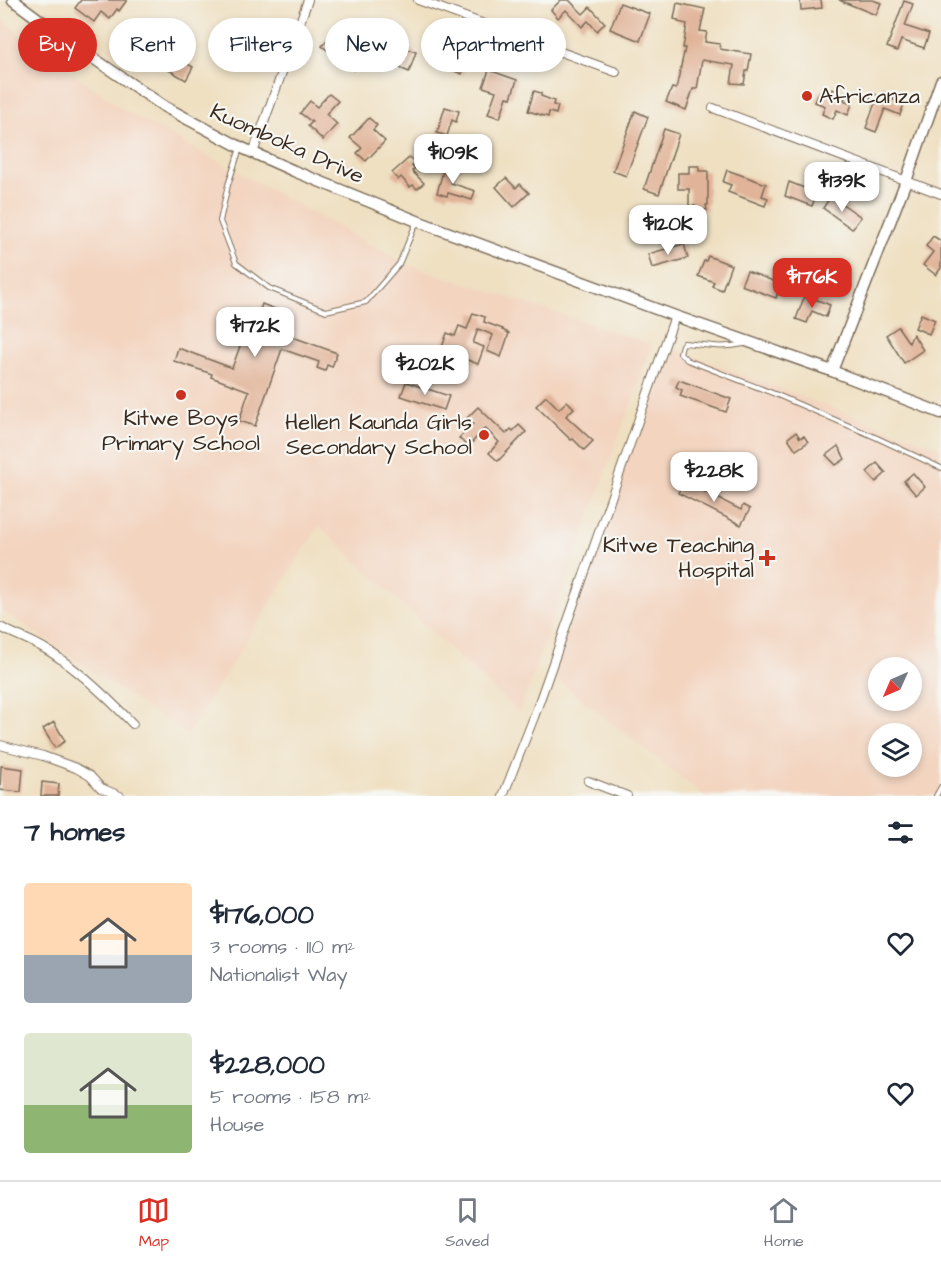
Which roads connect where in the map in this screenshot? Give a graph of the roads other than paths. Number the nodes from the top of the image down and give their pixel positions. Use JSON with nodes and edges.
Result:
{"nodes":[{"id":1,"x":13,"y":0,"type":"edge"},
{"id":2,"x":308,"y":0,"type":"edge"},
{"id":3,"x":418,"y":0,"type":"edge"},
{"id":4,"x":616,"y":72,"type":"dead end"},
{"id":5,"x":941,"y":81,"type":"edge"},
{"id":6,"x":712,"y":108,"type":"dead end"},
{"id":7,"x":240,"y":147,"type":"junction"},
{"id":8,"x":253,"y":153,"type":"junction"},
{"id":9,"x":906,"y":181,"type":"junction"},
{"id":10,"x":941,"y":194,"type":"edge"},
{"id":11,"x":417,"y":221,"type":"junction"},
{"id":12,"x":675,"y":316,"type":"junction"},
{"id":13,"x":752,"y":342,"type":"junction"},
{"id":14,"x":832,"y":371,"type":"junction"},
{"id":15,"x":941,"y":413,"type":"edge"},
{"id":16,"x":941,"y":468,"type":"edge"},
{"id":17,"x":0,"y":627,"type":"edge"},
{"id":18,"x":133,"y":724,"type":"dead end"},
{"id":19,"x":0,"y":745,"type":"edge"},
{"id":20,"x":588,"y":781,"type":"dead end"},
{"id":21,"x":941,"y":787,"type":"edge"},
{"id":22,"x":120,"y":796,"type":"edge"},
{"id":23,"x":503,"y":796,"type":"edge"},
{"id":24,"x":627,"y":796,"type":"edge"},
{"id":25,"x":936,"y":796,"type":"edge"}],
"edges":[{"from":1,"to":7,"type":"main road","name":"Kuomboka Drive"},
{"from":2,"to":8,"type":"street"},
{"from":3,"to":4,"type":"street"},
{"from":5,"to":9,"type":"main road"},
{"from":6,"to":9,"type":"street"},
{"from":7,"to":8,"type":"main road","name":"Kuomboka Drive"},
{"from":7,"to":11,"type":"lane"},
{"from":8,"to":11,"type":"main road","name":"Kuomboka Drive"},
{"from":9,"to":10,"type":"street"},
{"from":9,"to":14,"type":"main road"},
{"from":11,"to":12,"type":"main road","name":"Kuomboka Drive"},
{"from":12,"to":13,"type":"main road","name":"Kuomboka Drive"},
{"from":12,"to":23,"type":"street"},
{"from":13,"to":14,"type":"main road","name":"Kuomboka Drive"},
{"from":13,"to":16,"type":"lane"},
{"from":14,"to":15,"type":"main road","name":"Kuomboka Drive"},
{"from":17,"to":18,"type":"street"},
{"from":19,"to":22,"type":"street"},
{"from":20,"to":24,"type":"street"},
{"from":21,"to":25,"type":"lane"}]}
